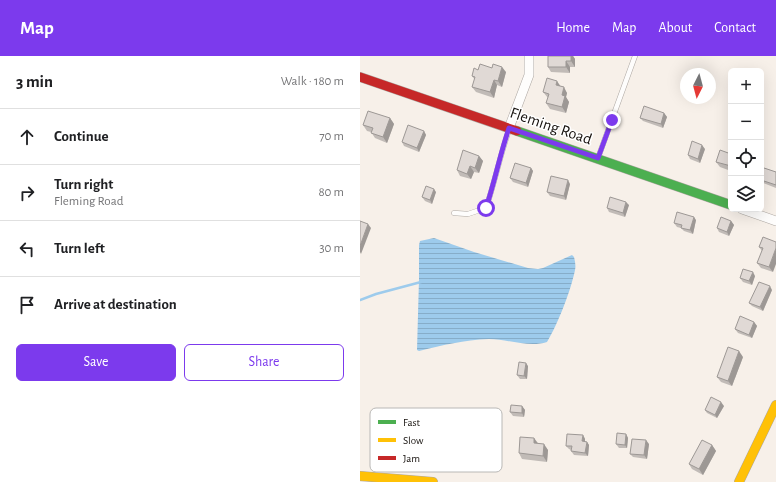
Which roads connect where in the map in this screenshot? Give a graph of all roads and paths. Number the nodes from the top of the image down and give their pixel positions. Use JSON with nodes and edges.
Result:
{"nodes":[{"id":1,"x":529,"y":56,"type":"edge"},
{"id":2,"x":635,"y":56,"type":"edge"},
{"id":3,"x":360,"y":77,"type":"edge"},
{"id":4,"x":509,"y":128,"type":"junction"},
{"id":5,"x":598,"y":158,"type":"junction"},
{"id":6,"x":728,"y":204,"type":"edge"},
{"id":7,"x":750,"y":212,"type":"edge"},
{"id":8,"x":454,"y":213,"type":"dead end"},
{"id":9,"x":776,"y":221,"type":"edge"},
{"id":10,"x":776,"y":405,"type":"edge"},
{"id":11,"x":360,"y":476,"type":"edge"},
{"id":12,"x":433,"y":482,"type":"edge"},
{"id":13,"x":738,"y":482,"type":"edge"}],
"edges":[{"from":1,"to":4,"type":"street"},
{"from":2,"to":5,"type":"lane"},
{"from":3,"to":4,"type":"street","name":"Fleming Road"},
{"from":4,"to":5,"type":"street","name":"Fleming Road"},
{"from":4,"to":8,"type":"lane"},
{"from":5,"to":6,"type":"street","name":"Fleming Road"},
{"from":7,"to":9,"type":"street"},
{"from":10,"to":13,"type":"street"},
{"from":11,"to":12,"type":"street"}]}
